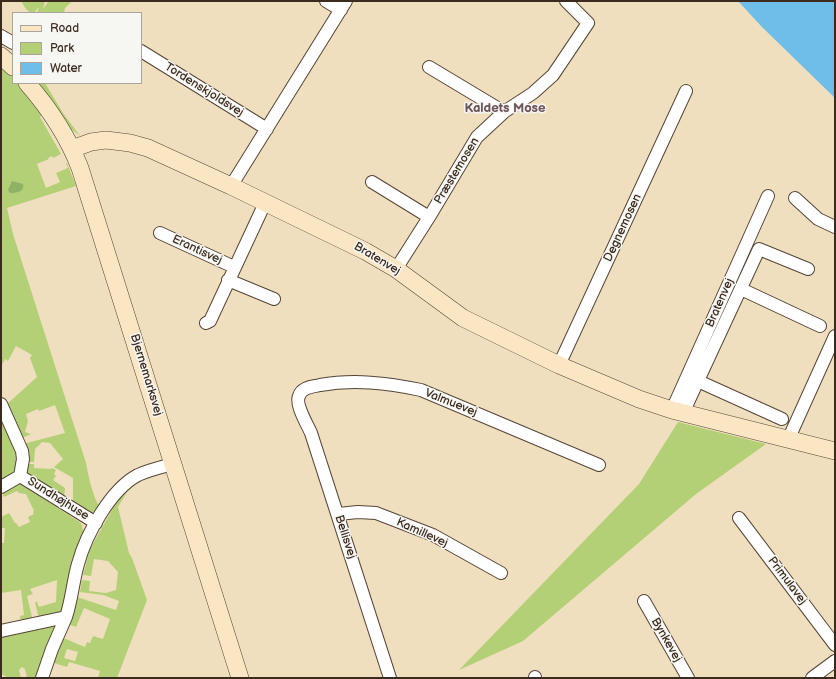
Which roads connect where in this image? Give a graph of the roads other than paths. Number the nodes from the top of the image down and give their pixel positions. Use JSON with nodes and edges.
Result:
{"nodes":[{"id":1,"x":326,"y":1,"type":"edge"},
{"id":2,"x":566,"y":1,"type":"edge"},
{"id":3,"x":343,"y":6,"type":"edge"},
{"id":4,"x":1,"y":36,"type":"edge"},
{"id":5,"x":12,"y":42,"type":"edge"},
{"id":6,"x":142,"y":52,"type":"edge"},
{"id":7,"x":1,"y":56,"type":"edge"},
{"id":8,"x":12,"y":66,"type":"edge"},
{"id":9,"x":429,"y":67,"type":"dead end"},
{"id":10,"x":28,"y":84,"type":"edge"},
{"id":11,"x":686,"y":91,"type":"dead end"},
{"id":12,"x":504,"y":112,"type":"junction"},
{"id":13,"x":267,"y":129,"type":"junction"},
{"id":14,"x":72,"y":149,"type":"junction"},
{"id":15,"x":372,"y":182,"type":"dead end"},
{"id":16,"x":231,"y":186,"type":"junction"},
{"id":17,"x":768,"y":196,"type":"dead end"},
{"id":18,"x":794,"y":198,"type":"dead end"},
{"id":19,"x":265,"y":203,"type":"junction"},
{"id":20,"x":429,"y":217,"type":"junction"},
{"id":21,"x":835,"y":228,"type":"edge"},
{"id":22,"x":160,"y":233,"type":"dead end"},
{"id":23,"x":234,"y":267,"type":"junction"},
{"id":24,"x":396,"y":269,"type":"junction"},
{"id":25,"x":808,"y":269,"type":"dead end"},
{"id":26,"x":228,"y":280,"type":"junction"},
{"id":27,"x":740,"y":289,"type":"junction"},
{"id":28,"x":274,"y":299,"type":"dead end"},
{"id":29,"x":206,"y":324,"type":"dead end"},
{"id":30,"x":820,"y":326,"type":"dead end"},
{"id":31,"x":835,"y":336,"type":"edge"},
{"id":32,"x":559,"y":365,"type":"junction"},
{"id":33,"x":698,"y":381,"type":"junction"},
{"id":34,"x":298,"y":397,"type":"joint"},
{"id":35,"x":1,"y":404,"type":"edge"},
{"id":36,"x":678,"y":412,"type":"junction"},
{"id":37,"x":782,"y":419,"type":"dead end"},
{"id":38,"x":788,"y":440,"type":"junction"},
{"id":39,"x":835,"y":451,"type":"edge"},
{"id":40,"x":173,"y":464,"type":"junction"},
{"id":41,"x":599,"y":464,"type":"dead end"},
{"id":42,"x":20,"y":476,"type":"junction"},
{"id":43,"x":1,"y":487,"type":"edge"},
{"id":44,"x":338,"y":514,"type":"junction"},
{"id":45,"x":739,"y":518,"type":"dead end"},
{"id":46,"x":96,"y":523,"type":"junction"},
{"id":47,"x":501,"y":573,"type":"dead end"},
{"id":48,"x":644,"y":601,"type":"dead end"},
{"id":49,"x":66,"y":617,"type":"junction"},
{"id":50,"x":1,"y":631,"type":"edge"},
{"id":51,"x":835,"y":645,"type":"edge"},
{"id":52,"x":835,"y":661,"type":"edge"},
{"id":53,"x":42,"y":678,"type":"edge"},
{"id":54,"x":240,"y":678,"type":"edge"},
{"id":55,"x":390,"y":678,"type":"edge"},
{"id":56,"x":688,"y":678,"type":"edge"},
{"id":57,"x":812,"y":678,"type":"edge"}],
"edges":[{"from":1,"to":3,"type":"street"},
{"from":2,"to":12,"type":"street","name":"Præstemosen"},
{"from":3,"to":13,"type":"street"},
{"from":4,"to":5,"type":"street"},
{"from":6,"to":13,"type":"street","name":"Tordenskjoldsvej"},
{"from":7,"to":8,"type":"street"},
{"from":9,"to":12,"type":"street"},
{"from":10,"to":14,"type":"street","name":"Bjernemarksvej"},
{"from":11,"to":32,"type":"street","name":"Degnemosen"},
{"from":12,"to":20,"type":"street","name":"Præstemosen"},
{"from":13,"to":16,"type":"street"},
{"from":14,"to":16,"type":"street","name":"Bratenvej"},
{"from":14,"to":40,"type":"street","name":"Bjernemarksvej"},
{"from":15,"to":20,"type":"street","name":"Præstemosen"},
{"from":16,"to":19,"type":"street","name":"Bratenvej"},
{"from":17,"to":36,"type":"street","name":"Bratenvej"},
{"from":18,"to":21,"type":"street"},
{"from":19,"to":23,"type":"street","name":"Erantisvej"},
{"from":19,"to":24,"type":"street","name":"Bratenvej"},
{"from":20,"to":24,"type":"street","name":"Præstemosen"},
{"from":22,"to":23,"type":"street","name":"Erantisvej"},
{"from":23,"to":26,"type":"street","name":"Erantisvej"},
{"from":24,"to":32,"type":"street","name":"Bratenvej"},
{"from":25,"to":27,"type":"street","name":"Bratenvej"},
{"from":26,"to":28,"type":"street","name":"Erantisvej"},
{"from":26,"to":29,"type":"street","name":"Erantisvej"},
{"from":27,"to":30,"type":"street","name":"Bratenvej"},
{"from":27,"to":33,"type":"street","name":"Bratenvej"},
{"from":31,"to":38,"type":"street"},
{"from":32,"to":36,"type":"street","name":"Bratenvej"},
{"from":33,"to":36,"type":"street","name":"Bratenvej"},
{"from":33,"to":37,"type":"street"},
{"from":34,"to":41,"type":"street","name":"Valmuevej"},
{"from":34,"to":44,"type":"street","name":"Bellisvej"},
{"from":35,"to":42,"type":"street","name":"Sundhøjhuse"},
{"from":36,"to":38,"type":"street","name":"Bratenvej"},
{"from":38,"to":39,"type":"street","name":"Bratenvej"},
{"from":40,"to":46,"type":"street","name":"Sundhøjhuse"},
{"from":40,"to":54,"type":"street","name":"Bjernemarksvej"},
{"from":42,"to":43,"type":"street","name":"Sundhøjhuse"},
{"from":42,"to":46,"type":"street","name":"Sundhøjhuse"},
{"from":44,"to":47,"type":"street","name":"Kamillevej"},
{"from":44,"to":55,"type":"street","name":"Bellisvej"},
{"from":45,"to":51,"type":"street","name":"Primulavej"},
{"from":46,"to":49,"type":"street","name":"Sundhøjhuse"},
{"from":48,"to":56,"type":"street","name":"Bynkevej"},
{"from":49,"to":50,"type":"street"},
{"from":49,"to":53,"type":"street","name":"Sundhøjhuse"},
{"from":52,"to":57,"type":"street"}]}
